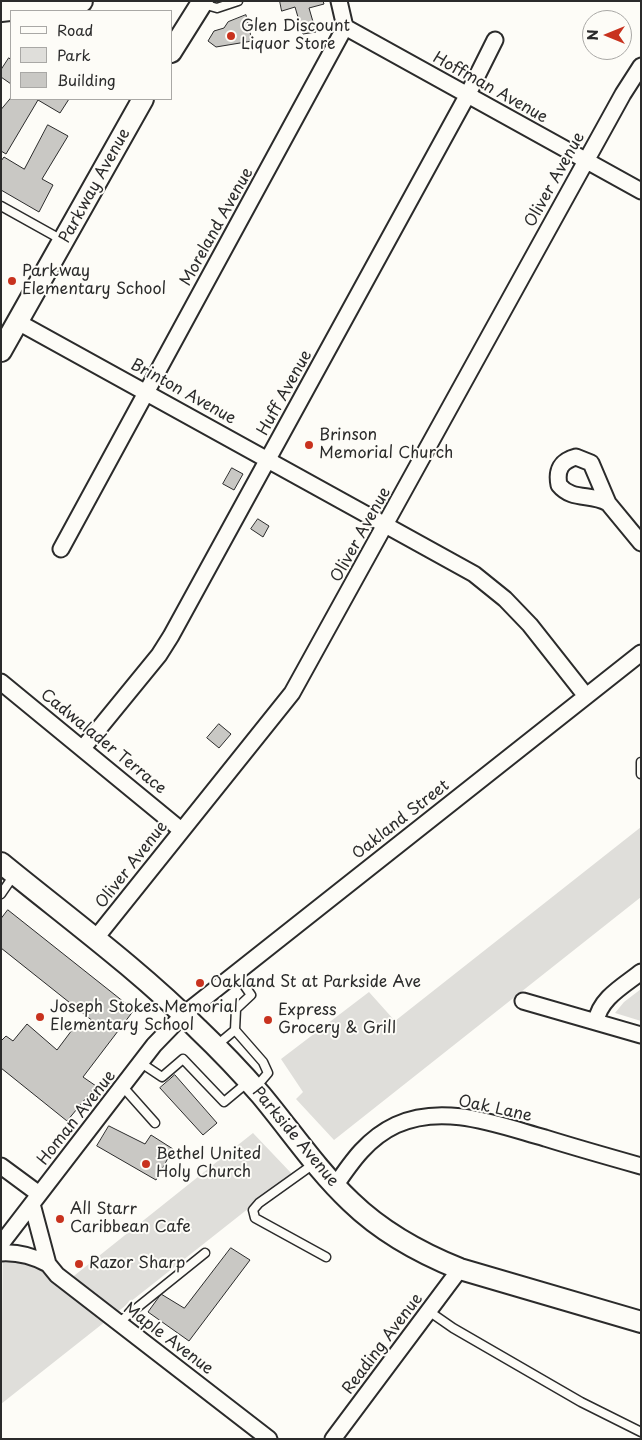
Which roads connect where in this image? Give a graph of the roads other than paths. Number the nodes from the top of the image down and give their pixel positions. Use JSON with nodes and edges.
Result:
{"nodes":[{"id":1,"x":81,"y":1,"type":"edge"},
{"id":2,"x":238,"y":1,"type":"edge"},
{"id":3,"x":338,"y":1,"type":"edge"},
{"id":4,"x":202,"y":2,"type":"edge"},
{"id":5,"x":1,"y":10,"type":"edge"},
{"id":6,"x":345,"y":27,"type":"junction"},
{"id":7,"x":495,"y":40,"type":"dead end"},
{"id":8,"x":172,"y":50,"type":"edge"},
{"id":9,"x":641,"y":66,"type":"edge"},
{"id":10,"x":467,"y":96,"type":"junction"},
{"id":11,"x":142,"y":100,"type":"edge"},
{"id":12,"x":586,"y":160,"type":"junction"},
{"id":13,"x":641,"y":191,"type":"edge"},
{"id":14,"x":1,"y":206,"type":"edge"},
{"id":15,"x":64,"y":241,"type":"junction"},
{"id":16,"x":18,"y":322,"type":"junction"},
{"id":17,"x":1,"y":351,"type":"edge"},
{"id":18,"x":147,"y":392,"type":"junction"},
{"id":19,"x":268,"y":459,"type":"junction"},
{"id":20,"x":608,"y":504,"type":"dead end"},
{"id":21,"x":387,"y":524,"type":"junction"},
{"id":22,"x":641,"y":543,"type":"edge"},
{"id":23,"x":62,"y":549,"type":"dead end"},
{"id":24,"x":641,"y":653,"type":"edge"},
{"id":25,"x":1,"y":682,"type":"edge"},
{"id":26,"x":586,"y":696,"type":"junction"},
{"id":27,"x":83,"y":748,"type":"junction"},
{"id":28,"x":641,"y":762,"type":"edge"},
{"id":29,"x":641,"y":774,"type":"edge"},
{"id":30,"x":182,"y":830,"type":"junction"},
{"id":31,"x":8,"y":868,"type":"edge"},
{"id":32,"x":1,"y":894,"type":"edge"},
{"id":33,"x":95,"y":939,"type":"junction"},
{"id":34,"x":235,"y":972,"type":"junction"},
{"id":35,"x":641,"y":972,"type":"edge"},
{"id":36,"x":523,"y":1001,"type":"dead end"},
{"id":37,"x":183,"y":1015,"type":"junction"},
{"id":38,"x":596,"y":1022,"type":"junction"},
{"id":39,"x":235,"y":1030,"type":"junction"},
{"id":40,"x":641,"y":1035,"type":"edge"},
{"id":41,"x":215,"y":1046,"type":"junction"},
{"id":42,"x":141,"y":1063,"type":"junction"},
{"id":43,"x":252,"y":1085,"type":"junction"},
{"id":44,"x":123,"y":1087,"type":"junction"},
{"id":45,"x":155,"y":1123,"type":"dead end"},
{"id":46,"x":314,"y":1163,"type":"junction"},
{"id":47,"x":1,"y":1166,"type":"edge"},
{"id":48,"x":641,"y":1166,"type":"edge"},
{"id":49,"x":336,"y":1186,"type":"junction"},
{"id":50,"x":36,"y":1199,"type":"junction"},
{"id":51,"x":1,"y":1244,"type":"edge"},
{"id":52,"x":1,"y":1253,"type":"edge"},
{"id":53,"x":205,"y":1253,"type":"dead end"},
{"id":54,"x":326,"y":1257,"type":"dead end"},
{"id":55,"x":48,"y":1264,"type":"junction"},
{"id":56,"x":460,"y":1270,"type":"junction"},
{"id":57,"x":430,"y":1312,"type":"junction"},
{"id":58,"x":641,"y":1322,"type":"edge"},
{"id":59,"x":118,"y":1323,"type":"junction"},
{"id":60,"x":641,"y":1432,"type":"edge"},
{"id":61,"x":269,"y":1439,"type":"edge"},
{"id":62,"x":332,"y":1439,"type":"edge"}],
"edges":[{"from":1,"to":5,"type":"main road"},
{"from":2,"to":4,"type":"lane"},
{"from":3,"to":6,"type":"street"},
{"from":4,"to":8,"type":"main road"},
{"from":6,"to":10,"type":"street","name":"Hoffman Avenue"},
{"from":6,"to":18,"type":"street","name":"Moreland Avenue"},
{"from":7,"to":10,"type":"street","name":"Huff Avenue"},
{"from":9,"to":12,"type":"street","name":"Oliver Avenue"},
{"from":10,"to":12,"type":"street","name":"Hoffman Avenue"},
{"from":10,"to":19,"type":"street","name":"Huff Avenue"},
{"from":11,"to":15,"type":"main road","name":"Parkway Avenue"},
{"from":12,"to":13,"type":"street","name":"Hoffman Avenue"},
{"from":12,"to":21,"type":"street","name":"Oliver Avenue"},
{"from":14,"to":15,"type":"lane"},
{"from":15,"to":16,"type":"main road","name":"Parkway Avenue"},
{"from":16,"to":17,"type":"main road","name":"Parkway Avenue"},
{"from":16,"to":18,"type":"street","name":"Brinton Avenue"},
{"from":18,"to":19,"type":"street","name":"Brinton Avenue"},
{"from":18,"to":23,"type":"street","name":"Moreland Avenue"},
{"from":19,"to":21,"type":"street","name":"Brinton Avenue"},
{"from":19,"to":27,"type":"street","name":"Huff Avenue"},
{"from":20,"to":22,"type":"street"},
{"from":21,"to":26,"type":"street","name":"Brinton Avenue"},
{"from":21,"to":30,"type":"street","name":"Oliver Avenue"},
{"from":24,"to":26,"type":"street","name":"Oakland Street"},
{"from":25,"to":27,"type":"street","name":"Cadwalader Terrace"},
{"from":26,"to":34,"type":"street","name":"Oakland Street"},
{"from":27,"to":30,"type":"street","name":"Cadwalader Terrace"},
{"from":28,"to":29,"type":"lane"},
{"from":30,"to":33,"type":"street","name":"Oliver Avenue"},
{"from":31,"to":32,"type":"lane"},
{"from":31,"to":33,"type":"main road","name":"Parkside Avenue"},
{"from":33,"to":37,"type":"main road","name":"Parkside Avenue"},
{"from":34,"to":37,"type":"street","name":"Oakland Street"},
{"from":34,"to":39,"type":"lane"},
{"from":35,"to":38,"type":"street"},
{"from":36,"to":38,"type":"street"},
{"from":37,"to":41,"type":"main road","name":"Parkside Avenue"},
{"from":37,"to":42,"type":"street","name":"Homan Avenue"},
{"from":38,"to":40,"type":"street"},
{"from":39,"to":41,"type":"lane"},
{"from":39,"to":43,"type":"lane"},
{"from":41,"to":43,"type":"main road","name":"Parkside Avenue"},
{"from":42,"to":43,"type":"lane"},
{"from":42,"to":44,"type":"street","name":"Homan Avenue"},
{"from":43,"to":46,"type":"main road","name":"Parkside Avenue"},
{"from":44,"to":45,"type":"lane"},
{"from":44,"to":50,"type":"street","name":"Homan Avenue"},
{"from":46,"to":49,"type":"main road","name":"Parkside Avenue"},
{"from":46,"to":54,"type":"lane"},
{"from":47,"to":50,"type":"street"},
{"from":48,"to":49,"type":"street","name":"Oak Lane"},
{"from":49,"to":56,"type":"main road","name":"Parkside Avenue"},
{"from":50,"to":51,"type":"street","name":"Homan Avenue"},
{"from":50,"to":55,"type":"street","name":"Maple Avenue"},
{"from":52,"to":55,"type":"street","name":"Maple Avenue"},
{"from":53,"to":59,"type":"lane"},
{"from":55,"to":59,"type":"street","name":"Maple Avenue"},
{"from":56,"to":57,"type":"street","name":"Reading Avenue"},
{"from":56,"to":58,"type":"main road","name":"Parkside Avenue"},
{"from":57,"to":60,"type":"lane"},
{"from":57,"to":62,"type":"street","name":"Reading Avenue"},
{"from":59,"to":61,"type":"street","name":"Maple Avenue"}]}
